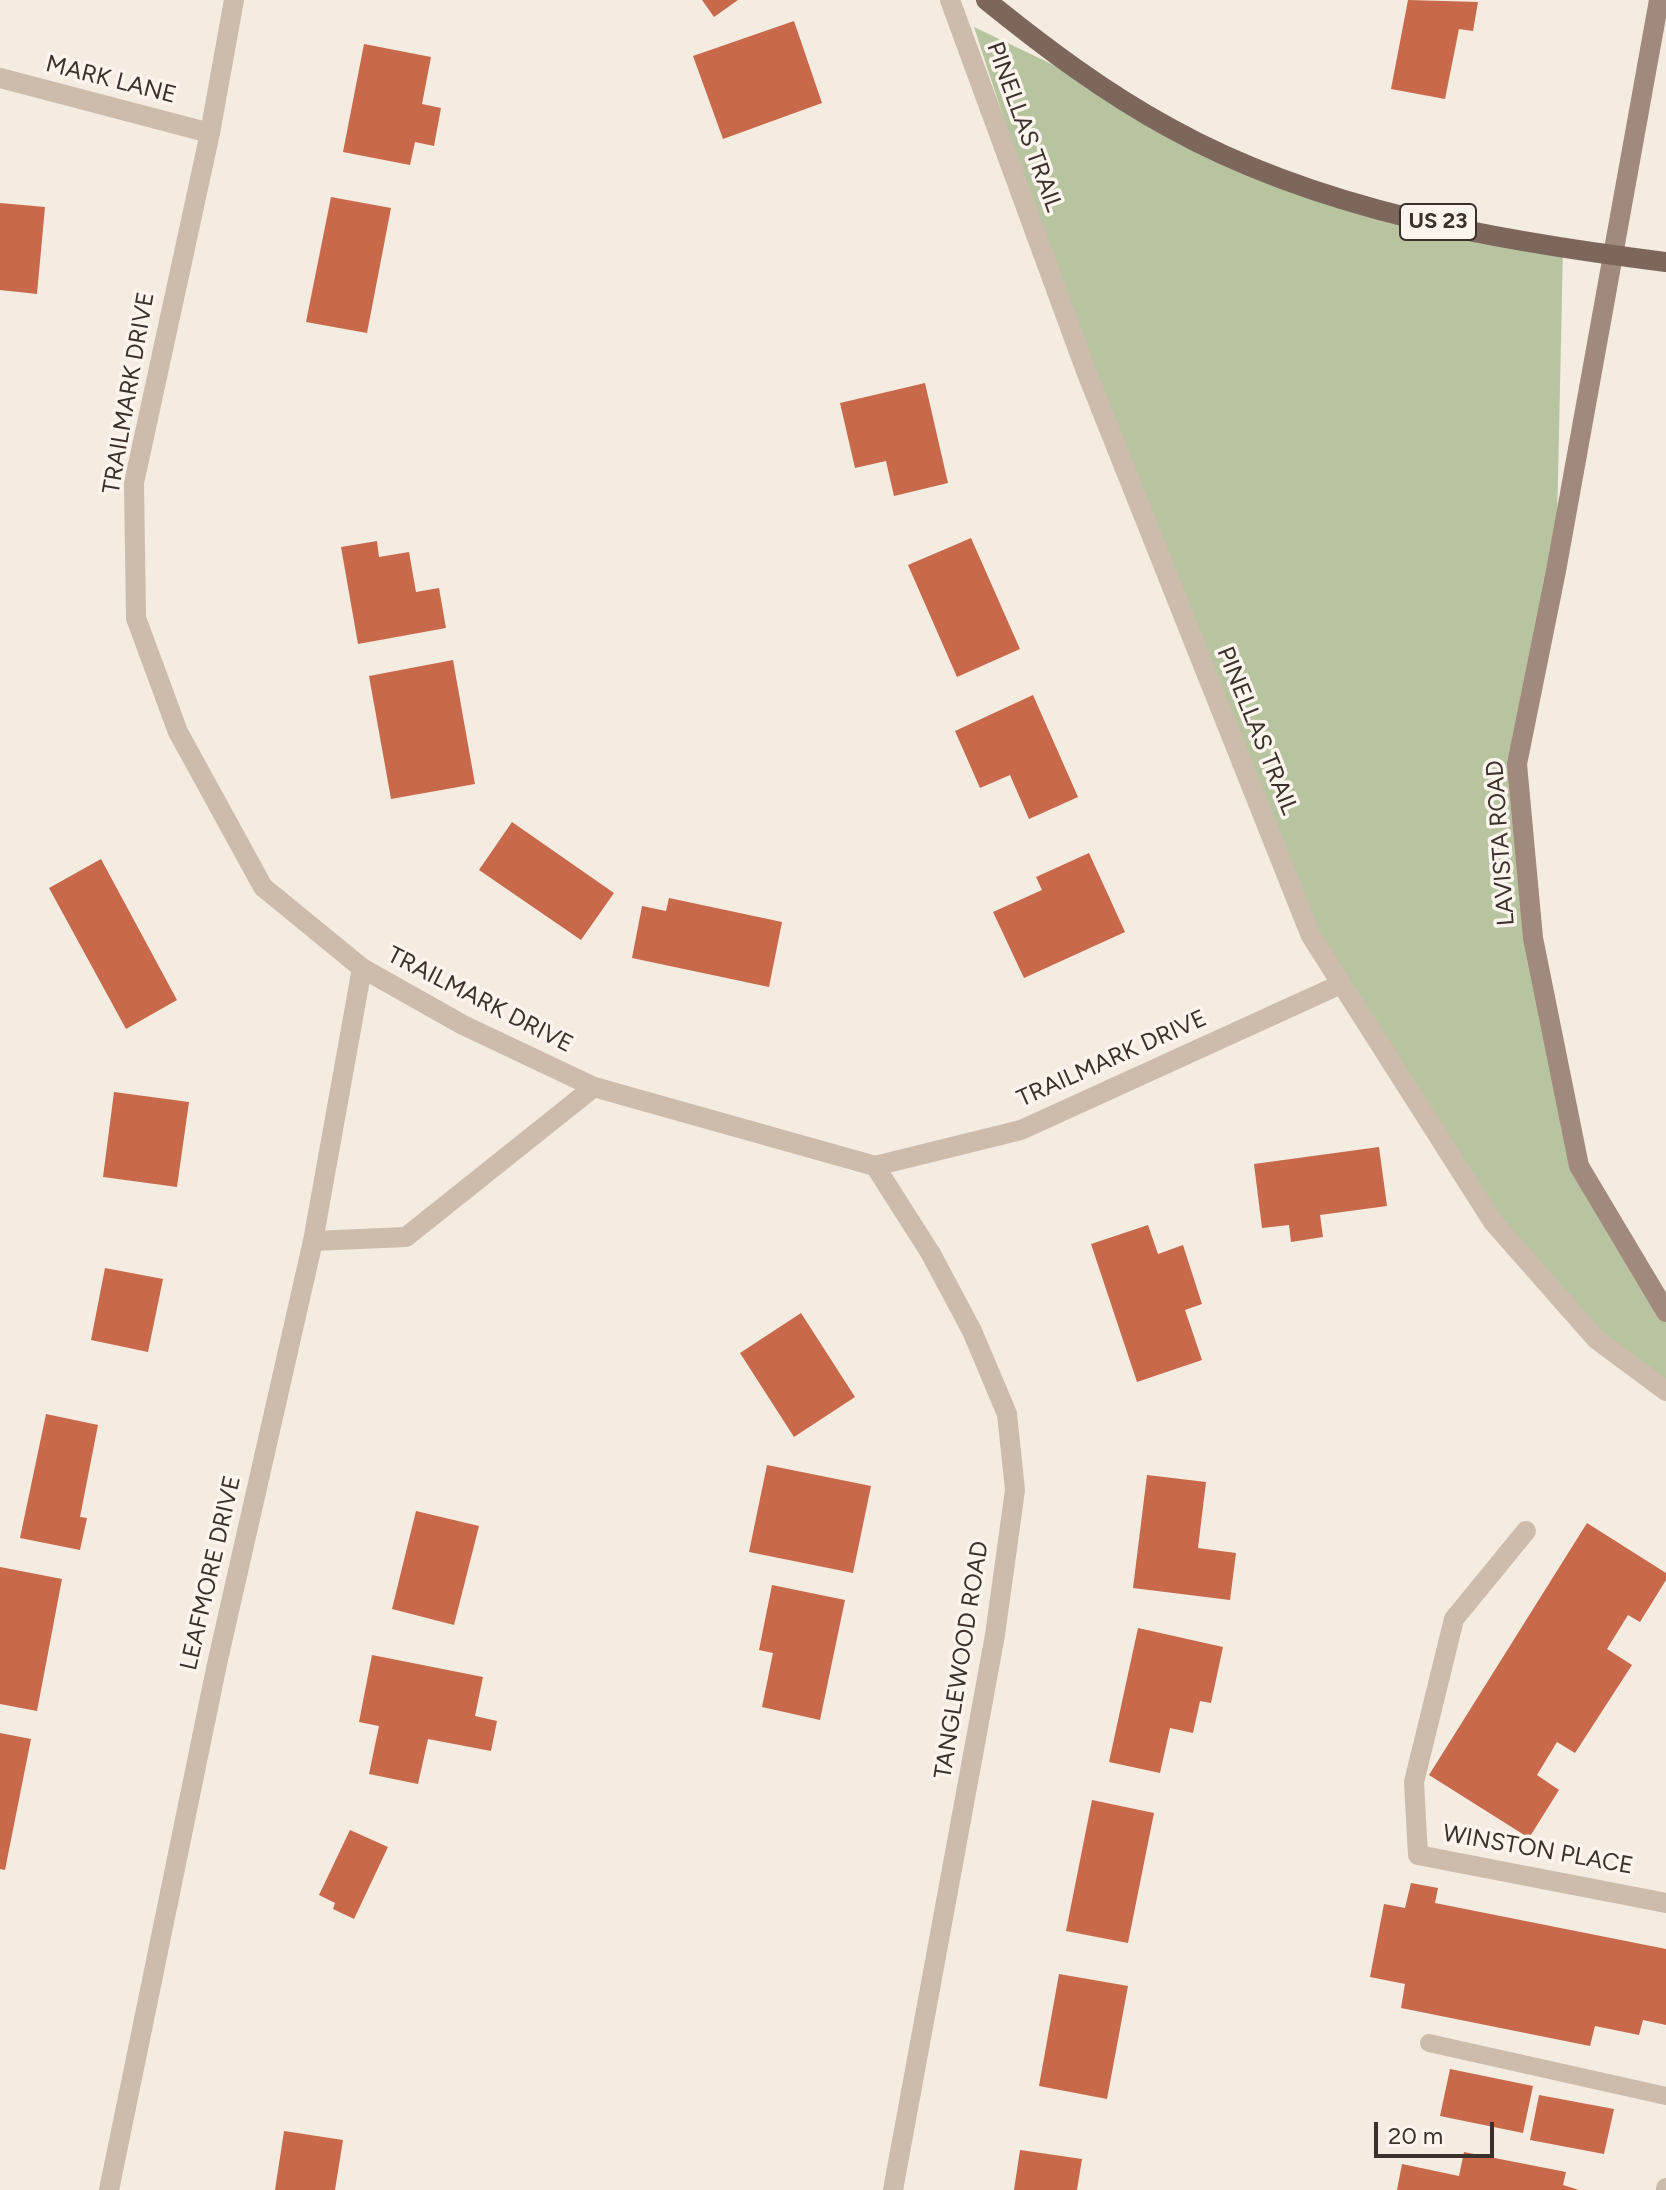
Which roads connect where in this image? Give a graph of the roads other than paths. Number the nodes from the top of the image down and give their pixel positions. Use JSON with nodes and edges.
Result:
{"nodes":[{"id":1,"x":234,"y":0,"type":"edge"},
{"id":2,"x":950,"y":0,"type":"edge"},
{"id":3,"x":986,"y":0,"type":"edge"},
{"id":4,"x":1659,"y":0,"type":"edge"},
{"id":5,"x":0,"y":78,"type":"edge"},
{"id":6,"x":210,"y":133,"type":"junction"},
{"id":7,"x":1611,"y":255,"type":"junction"},
{"id":8,"x":1666,"y":262,"type":"edge"},
{"id":9,"x":362,"y":968,"type":"junction"},
{"id":10,"x":1339,"y":985,"type":"junction"},
{"id":11,"x":594,"y":1087,"type":"junction"},
{"id":12,"x":875,"y":1166,"type":"junction"},
{"id":13,"x":313,"y":1241,"type":"junction"},
{"id":14,"x":1666,"y":1312,"type":"edge"},
{"id":15,"x":1666,"y":1391,"type":"edge"},
{"id":16,"x":1526,"y":1531,"type":"dead end"},
{"id":17,"x":1666,"y":1903,"type":"edge"},
{"id":18,"x":1429,"y":2043,"type":"dead end"},
{"id":19,"x":1666,"y":2096,"type":"edge"},
{"id":20,"x":109,"y":2190,"type":"edge"},
{"id":21,"x":893,"y":2190,"type":"edge"}],
"edges":[{"from":1,"to":6,"type":"street","name":"TRAILMARK DRIVE"},
{"from":2,"to":10,"type":"street","name":"PINELLAS TRAIL"},
{"from":3,"to":7,"type":"main road","number":"US 23"},
{"from":4,"to":7,"type":"main road","name":"LAVISTA ROAD"},
{"from":5,"to":6,"type":"street","name":"MARK LANE"},
{"from":6,"to":9,"type":"street","name":"TRAILMARK DRIVE"},
{"from":7,"to":8,"type":"main road","number":"US 23"},
{"from":7,"to":14,"type":"main road","name":"LAVISTA ROAD"},
{"from":9,"to":11,"type":"street","name":"TRAILMARK DRIVE"},
{"from":9,"to":13,"type":"street","name":"LEAFMORE DRIVE"},
{"from":10,"to":12,"type":"street","name":"TRAILMARK DRIVE"},
{"from":10,"to":15,"type":"street","name":"PINELLAS TRAIL"},
{"from":11,"to":12,"type":"street","name":"TRAILMARK DRIVE"},
{"from":11,"to":13,"type":"street"},
{"from":12,"to":21,"type":"street","name":"TANGLEWOOD ROAD"},
{"from":13,"to":20,"type":"street","name":"LEAFMORE DRIVE"},
{"from":16,"to":17,"type":"street","name":"WINSTON PLACE"},
{"from":18,"to":19,"type":"lane"}]}
